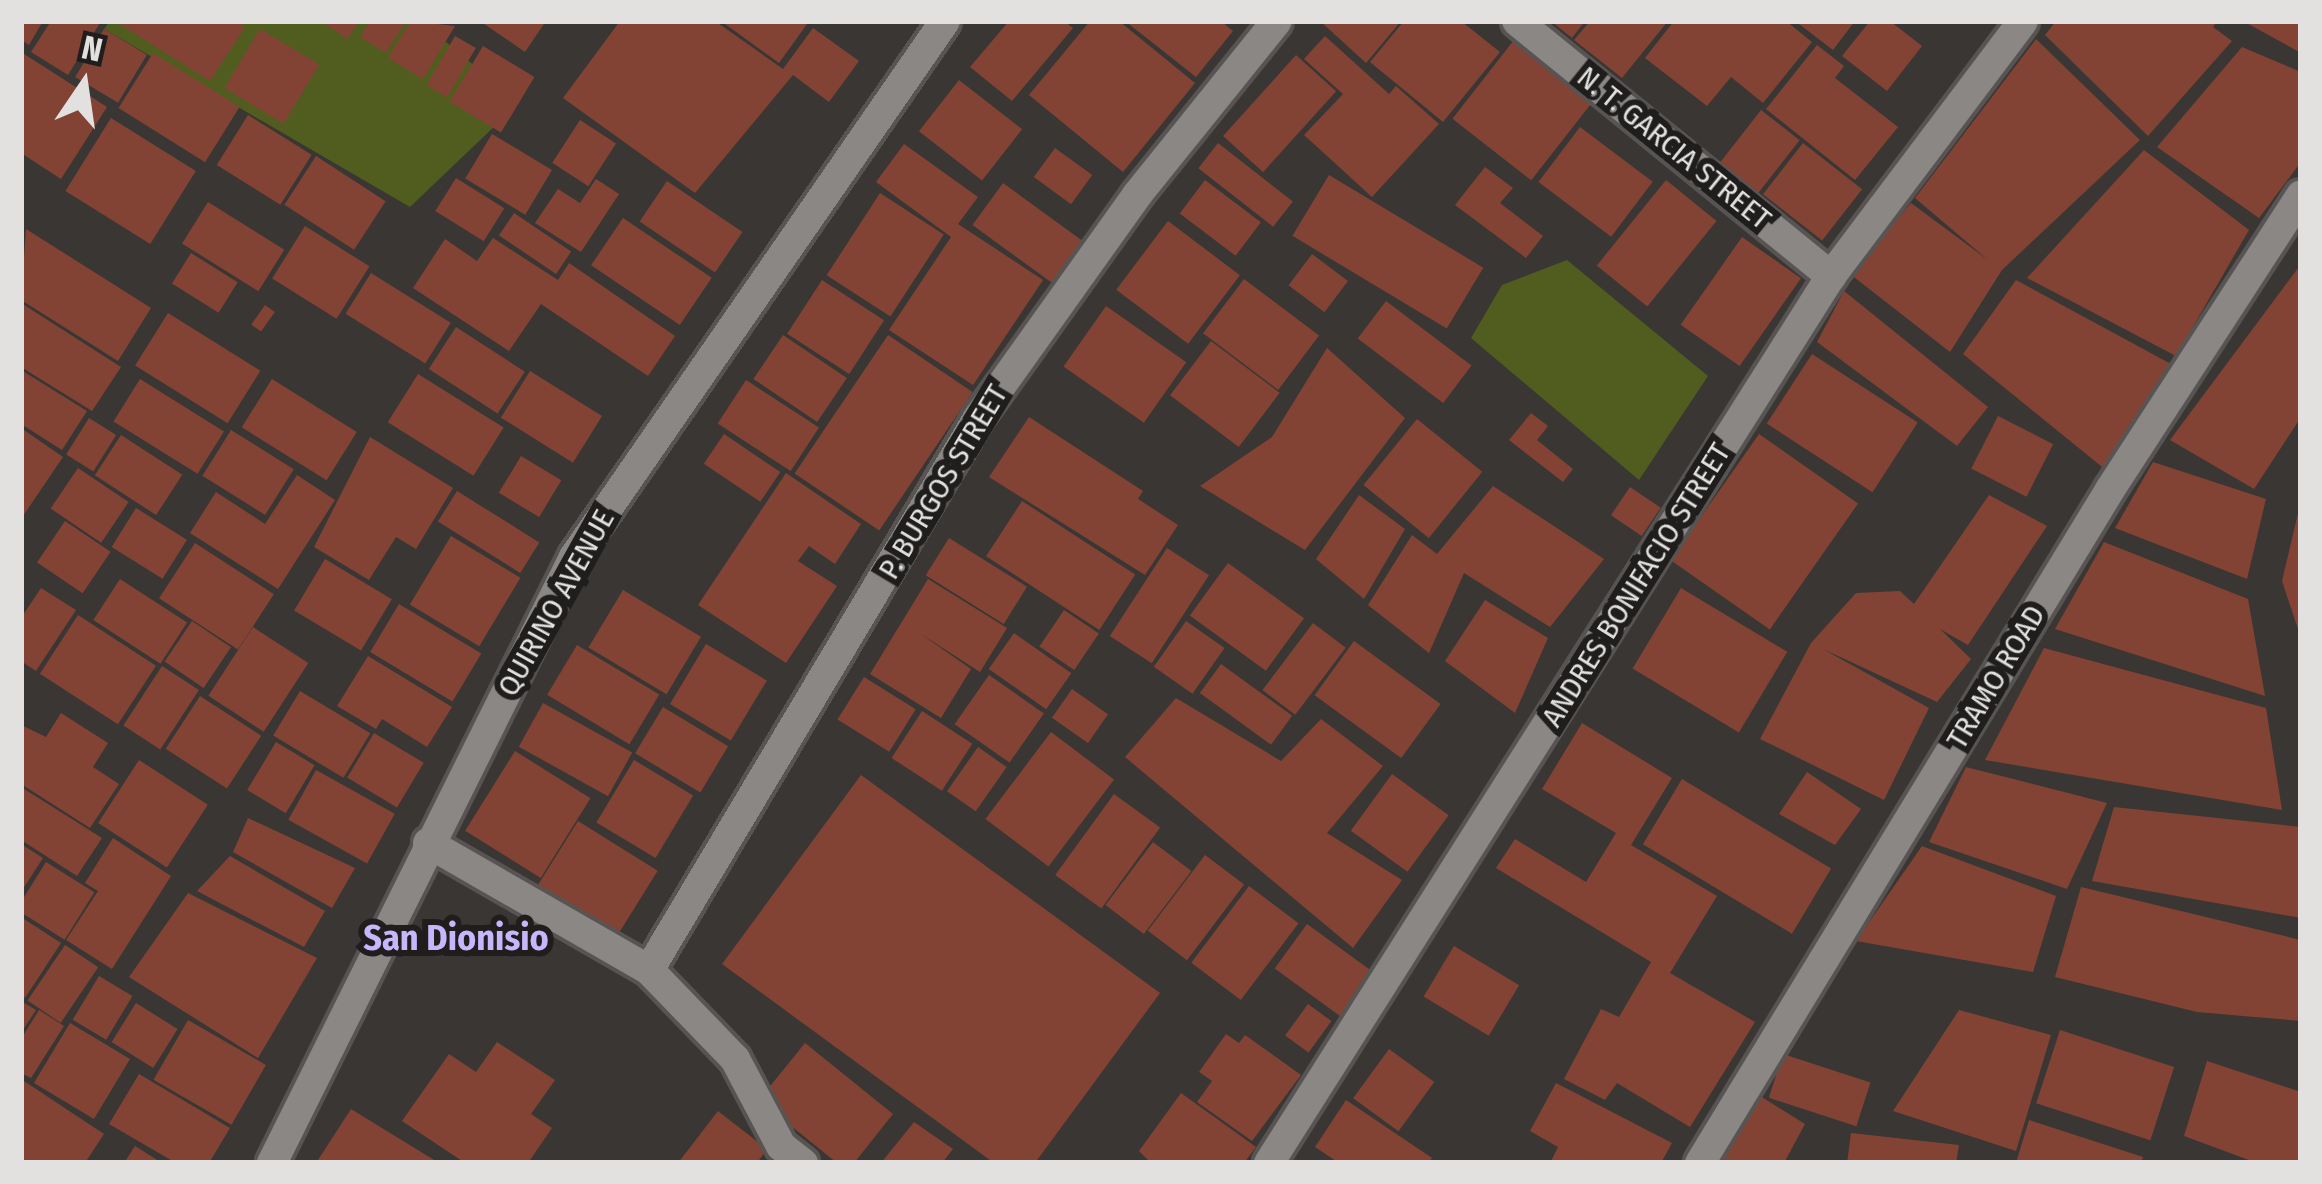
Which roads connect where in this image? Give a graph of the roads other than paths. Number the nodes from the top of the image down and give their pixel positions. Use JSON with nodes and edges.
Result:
{"nodes":[{"id":1,"x":944,"y":21,"type":"edge"},
{"id":2,"x":1276,"y":21,"type":"edge"},
{"id":3,"x":1516,"y":21,"type":"edge"},
{"id":4,"x":2023,"y":21,"type":"edge"},
{"id":5,"x":2301,"y":195,"type":"edge"},
{"id":6,"x":1831,"y":276,"type":"junction"},
{"id":7,"x":428,"y":843,"type":"junction"},
{"id":8,"x":649,"y":970,"type":"junction"},
{"id":9,"x":272,"y":1163,"type":"edge"},
{"id":10,"x":803,"y":1163,"type":"edge"},
{"id":11,"x":1269,"y":1163,"type":"edge"},
{"id":12,"x":1700,"y":1163,"type":"edge"}],
"edges":[{"from":1,"to":7,"type":"street","name":"QUIRINO AVENUE"},
{"from":2,"to":8,"type":"street","name":"P. BURGOS STREET"},
{"from":3,"to":6,"type":"street","name":"N. T. GARCIA STREET"},
{"from":4,"to":6,"type":"street","name":"ANDRES BONIFACIO STREET"},
{"from":5,"to":12,"type":"street","name":"TRAMO ROAD"},
{"from":6,"to":11,"type":"street","name":"ANDRES BONIFACIO STREET"},
{"from":7,"to":8,"type":"street"},
{"from":7,"to":9,"type":"street","name":"QUIRINO AVENUE"},
{"from":8,"to":10,"type":"street"}]}
